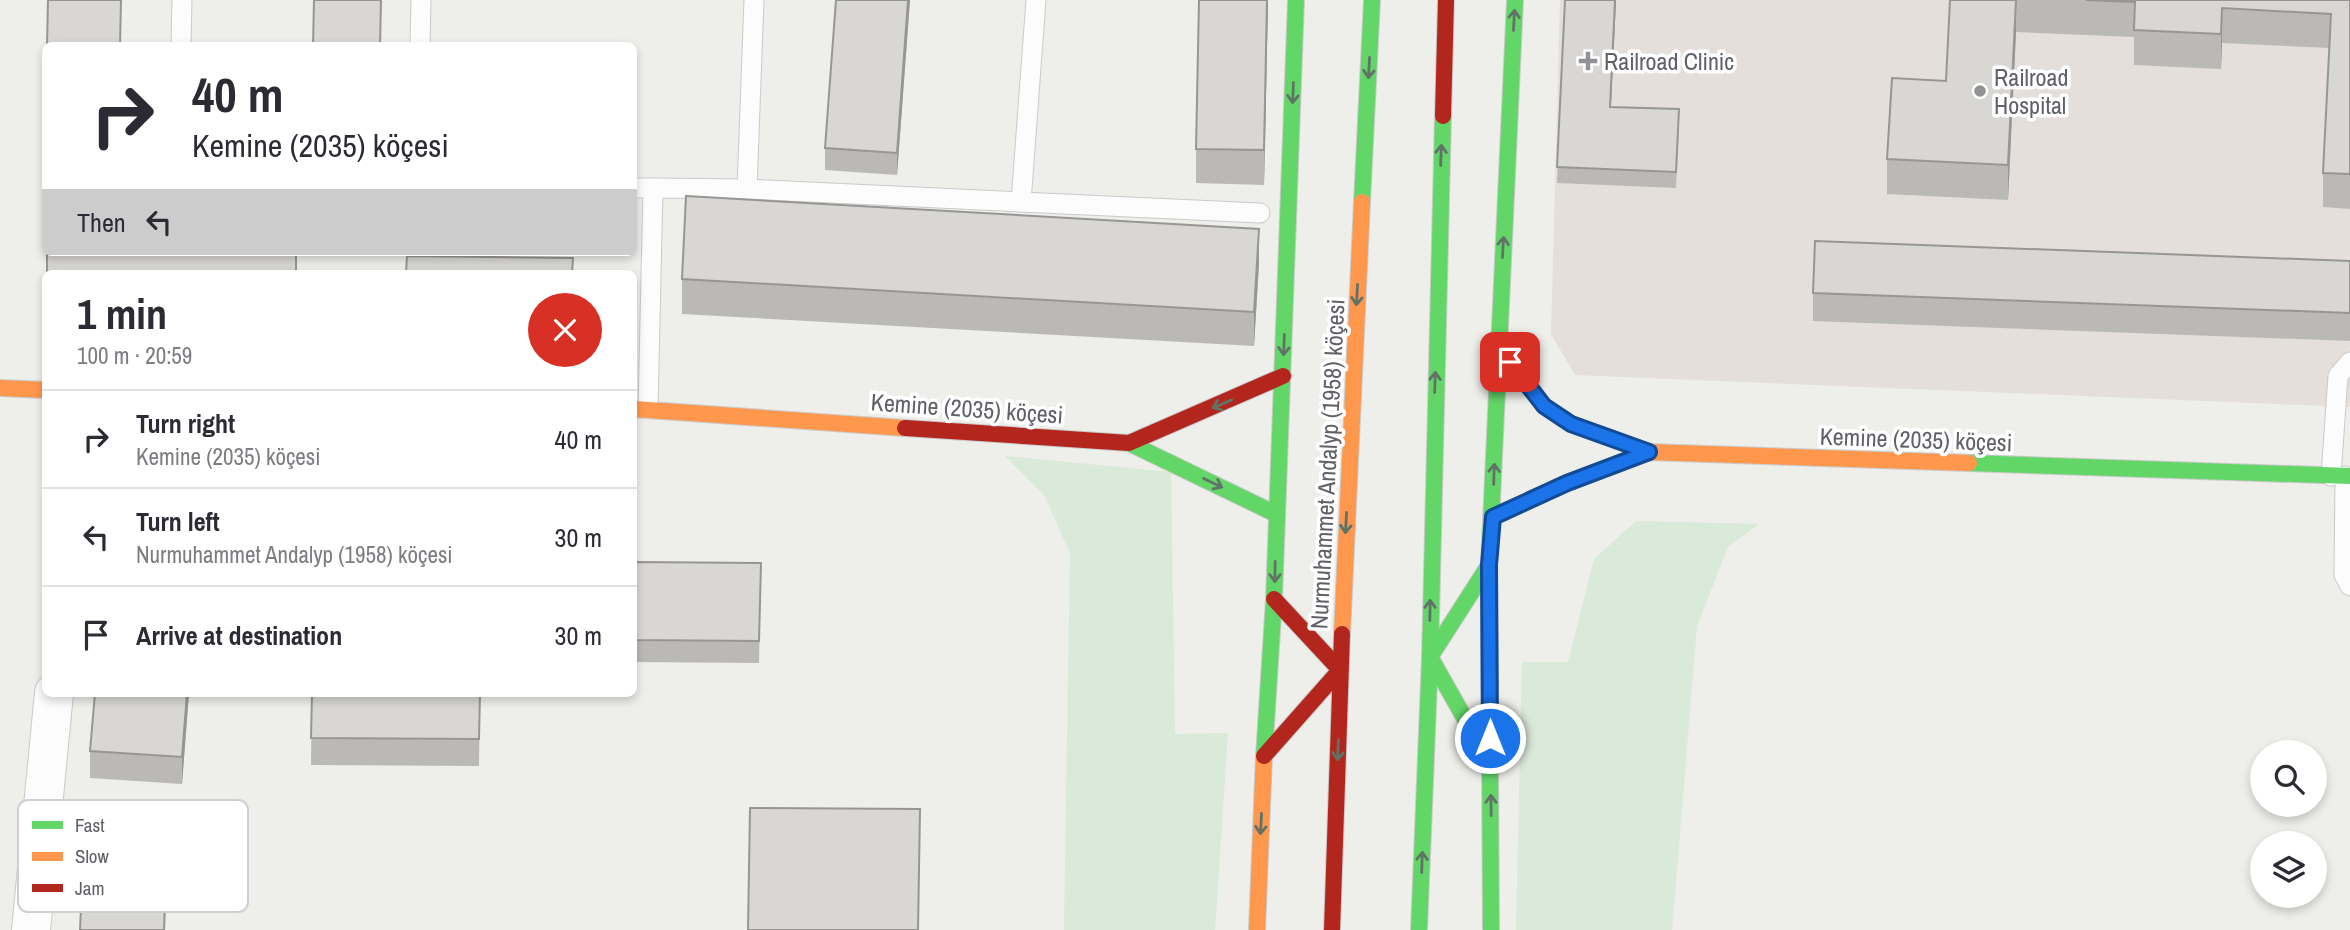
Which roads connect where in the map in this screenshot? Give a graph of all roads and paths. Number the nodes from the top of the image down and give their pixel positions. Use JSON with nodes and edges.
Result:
{"nodes":[{"id":1,"x":182,"y":0,"type":"edge"},
{"id":2,"x":421,"y":0,"type":"edge"},
{"id":3,"x":754,"y":0,"type":"edge"},
{"id":4,"x":1036,"y":0,"type":"edge"},
{"id":5,"x":1296,"y":0,"type":"edge"},
{"id":6,"x":1372,"y":0,"type":"edge"},
{"id":7,"x":1446,"y":0,"type":"edge"},
{"id":8,"x":1515,"y":0,"type":"edge"},
{"id":9,"x":181,"y":42,"type":"edge"},
{"id":10,"x":420,"y":42,"type":"edge"},
{"id":11,"x":643,"y":188,"type":"edge"},
{"id":12,"x":747,"y":189,"type":"junction"},
{"id":13,"x":1021,"y":202,"type":"junction"},
{"id":14,"x":1260,"y":212,"type":"dead end"},
{"id":15,"x":1498,"y":343,"type":"junction"},
{"id":16,"x":2350,"y":362,"type":"edge"},
{"id":17,"x":1283,"y":376,"type":"junction"},
{"id":18,"x":0,"y":388,"type":"edge"},
{"id":19,"x":42,"y":390,"type":"edge"},
{"id":20,"x":641,"y":409,"type":"edge"},
{"id":21,"x":1129,"y":443,"type":"junction"},
{"id":22,"x":1649,"y":452,"type":"junction"},
{"id":23,"x":2342,"y":476,"type":"edge"},
{"id":24,"x":1276,"y":514,"type":"junction"},
{"id":25,"x":1493,"y":517,"type":"junction"},
{"id":26,"x":1489,"y":565,"type":"junction"},
{"id":27,"x":2350,"y":586,"type":"edge"},
{"id":28,"x":1274,"y":599,"type":"junction"},
{"id":29,"x":1430,"y":657,"type":"junction"},
{"id":30,"x":1340,"y":670,"type":"junction"},
{"id":31,"x":54,"y":697,"type":"edge"},
{"id":32,"x":1264,"y":756,"type":"junction"},
{"id":33,"x":1490,"y":763,"type":"junction"},
{"id":34,"x":44,"y":800,"type":"edge"},
{"id":35,"x":33,"y":912,"type":"edge"},
{"id":36,"x":31,"y":930,"type":"edge"},
{"id":37,"x":1257,"y":930,"type":"edge"},
{"id":38,"x":1332,"y":930,"type":"edge"},
{"id":39,"x":1419,"y":930,"type":"edge"},
{"id":40,"x":1491,"y":930,"type":"edge"}],
"edges":[{"from":1,"to":9,"type":"lane"},
{"from":2,"to":10,"type":"lane"},
{"from":3,"to":12,"type":"lane"},
{"from":4,"to":13,"type":"lane"},
{"from":5,"to":17,"type":"main road","one_way":true},
{"from":6,"to":30,"type":"main road","name":"Nurmuhammet Andalyp (1958) köçesi","one_way":true},
{"from":29,"to":7,"type":"main road","one_way":true},
{"from":15,"to":8,"type":"main road","one_way":true},
{"from":11,"to":12,"type":"lane"},
{"from":11,"to":20,"type":"lane"},
{"from":12,"to":13,"type":"lane"},
{"from":13,"to":14,"type":"lane"},
{"from":15,"to":22,"type":"main road"},
{"from":25,"to":15,"type":"main road","one_way":true},
{"from":16,"to":23,"type":"lane"},
{"from":17,"to":21,"type":"main road","name":"Kemine (2035) köçesi","one_way":true},
{"from":17,"to":24,"type":"main road"},
{"from":18,"to":19,"type":"main road"},
{"from":20,"to":21,"type":"main road","name":"Kemine (2035) köçesi"},
{"from":21,"to":24,"type":"main road","name":"Nurmuhammet Andalyp (1958) köçesi","one_way":true},
{"from":22,"to":23,"type":"main road","name":"Kemine (2035) köçesi"},
{"from":22,"to":25,"type":"main road","name":"Kemine (2035) köçesi"},
{"from":23,"to":27,"type":"lane"},
{"from":24,"to":28,"type":"main road","one_way":true},
{"from":25,"to":26,"type":"main road"},
{"from":26,"to":29,"type":"main road"},
{"from":26,"to":33,"type":"main road"},
{"from":28,"to":30,"type":"main road"},
{"from":28,"to":32,"type":"main road"},
{"from":29,"to":33,"type":"main road"},
{"from":39,"to":29,"type":"main road","one_way":true},
{"from":30,"to":32,"type":"main road"},
{"from":30,"to":38,"type":"main road","name":"Nurmuhammet Andalyp (1958) köçesi","one_way":true},
{"from":31,"to":34,"type":"street"},
{"from":32,"to":37,"type":"main road","one_way":true},
{"from":40,"to":33,"type":"main road","one_way":true},
{"from":35,"to":36,"type":"street"}]}
